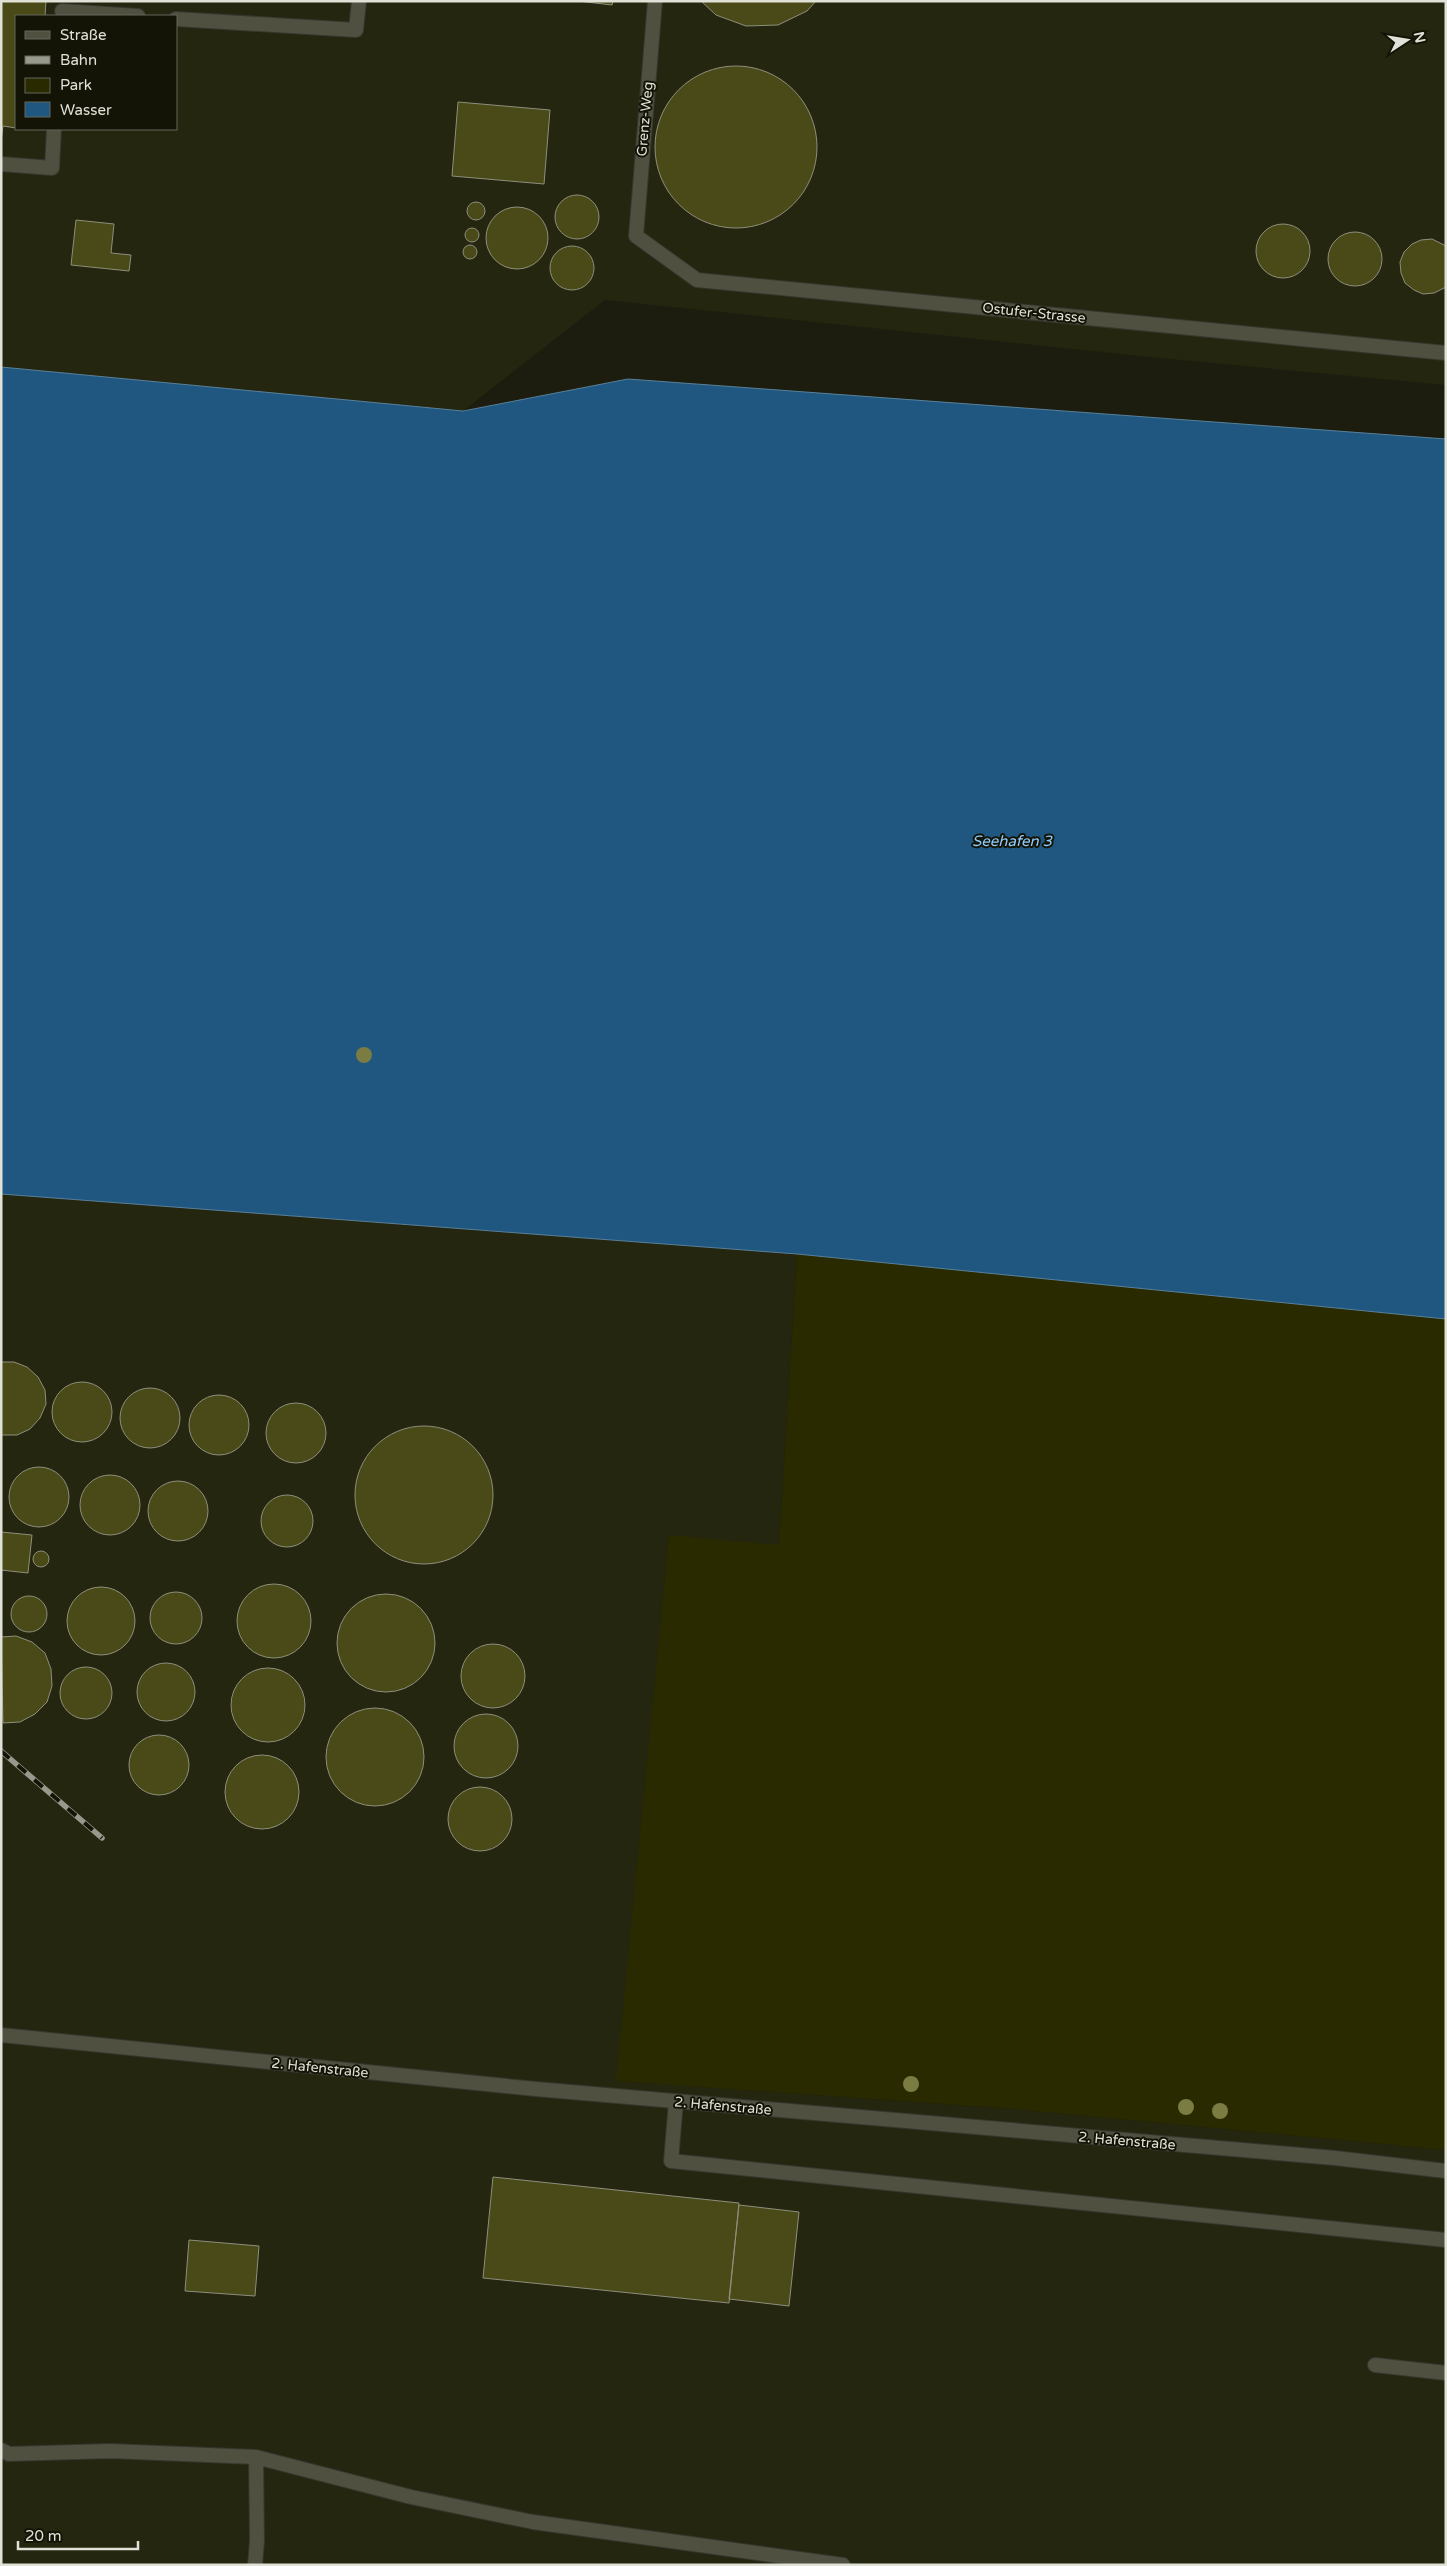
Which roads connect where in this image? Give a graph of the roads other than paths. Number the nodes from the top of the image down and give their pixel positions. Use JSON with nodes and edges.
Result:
{"nodes":[{"id":1,"x":359,"y":1,"type":"edge"},
{"id":2,"x":655,"y":1,"type":"edge"},
{"id":3,"x":62,"y":10,"type":"edge"},
{"id":4,"x":125,"y":15,"type":"edge"},
{"id":5,"x":178,"y":19,"type":"edge"},
{"id":6,"x":54,"y":130,"type":"edge"},
{"id":7,"x":1,"y":164,"type":"edge"},
{"id":8,"x":636,"y":236,"type":"joint"},
{"id":9,"x":1446,"y":353,"type":"edge"},
{"id":10,"x":1,"y":2036,"type":"edge"},
{"id":11,"x":676,"y":2102,"type":"junction"},
{"id":12,"x":1446,"y":2171,"type":"edge"},
{"id":13,"x":1446,"y":2240,"type":"edge"},
{"id":14,"x":1375,"y":2365,"type":"dead end"},
{"id":15,"x":1446,"y":2373,"type":"edge"},
{"id":16,"x":1,"y":2450,"type":"edge"},
{"id":17,"x":256,"y":2457,"type":"junction"},
{"id":18,"x":255,"y":2565,"type":"edge"},
{"id":19,"x":843,"y":2565,"type":"edge"}],
"edges":[{"from":1,"to":5,"type":"street"},
{"from":2,"to":8,"type":"street","name":"Grenz-Weg"},
{"from":3,"to":4,"type":"street"},
{"from":6,"to":7,"type":"street"},
{"from":8,"to":9,"type":"street","name":"Ostufer-Strasse"},
{"from":10,"to":11,"type":"street","name":"2. Hafenstraße"},
{"from":11,"to":12,"type":"street","name":"2. Hafenstraße"},
{"from":11,"to":13,"type":"street"},
{"from":14,"to":15,"type":"street"},
{"from":16,"to":17,"type":"street"},
{"from":17,"to":18,"type":"street"},
{"from":17,"to":19,"type":"street"}]}
